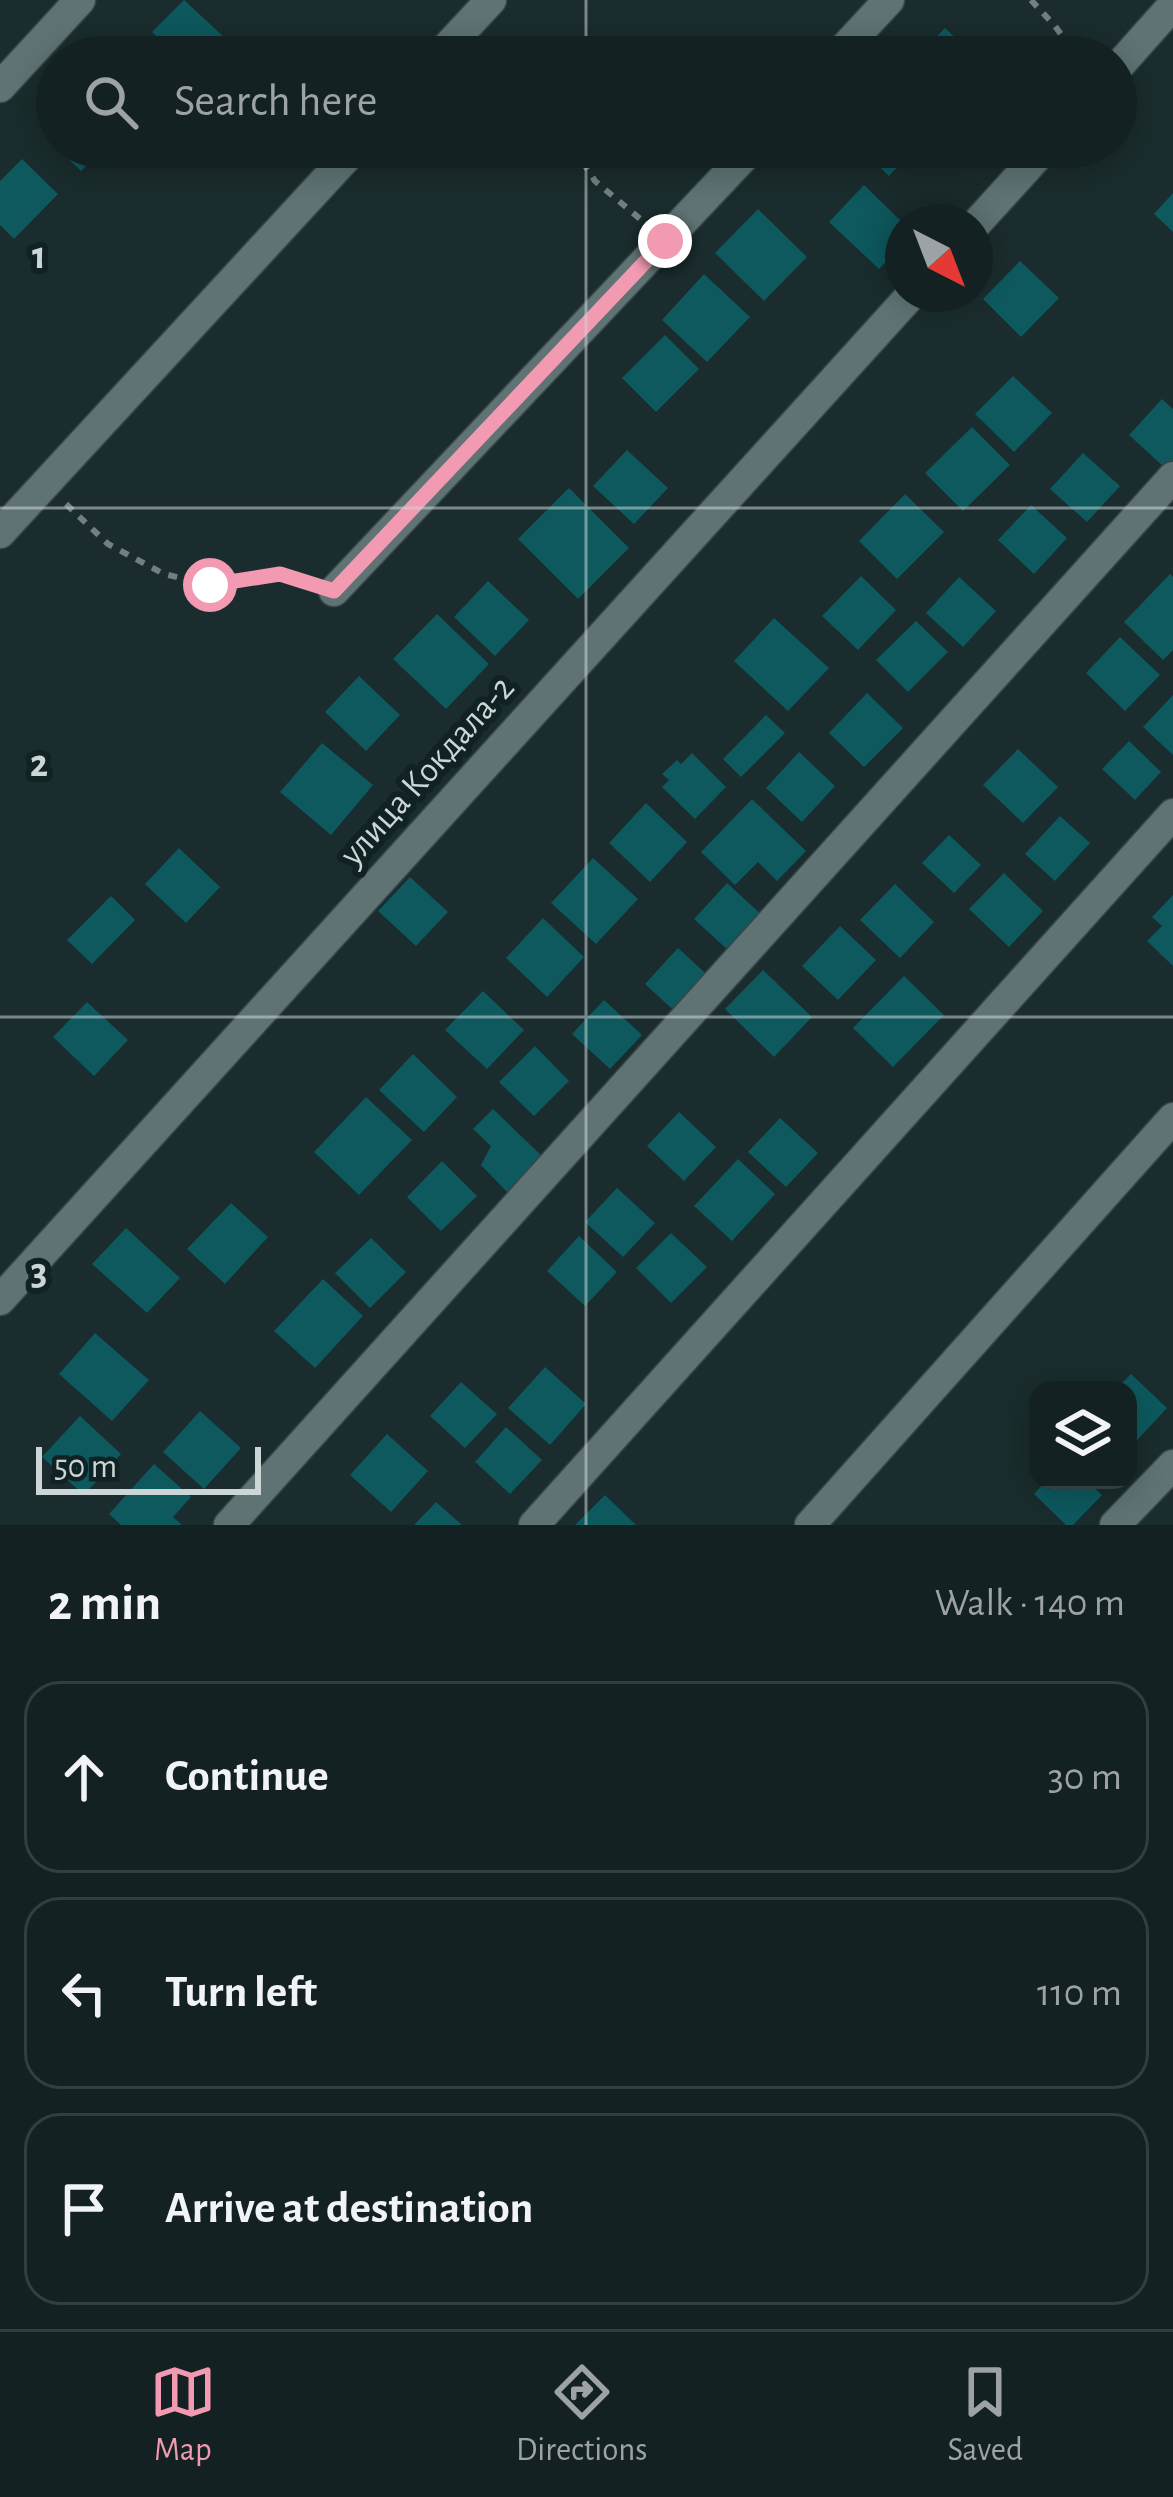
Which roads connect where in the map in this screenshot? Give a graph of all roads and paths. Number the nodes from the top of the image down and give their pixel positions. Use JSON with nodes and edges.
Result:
{"nodes":[{"id":1,"x":80,"y":0,"type":"edge"},
{"id":2,"x":491,"y":0,"type":"edge"},
{"id":3,"x":889,"y":0,"type":"edge"},
{"id":4,"x":1031,"y":0,"type":"edge"},
{"id":5,"x":1173,"y":5,"type":"edge"},
{"id":6,"x":47,"y":36,"type":"edge"},
{"id":7,"x":458,"y":36,"type":"edge"},
{"id":8,"x":856,"y":36,"type":"edge"},
{"id":9,"x":1062,"y":36,"type":"edge"},
{"id":10,"x":1137,"y":45,"type":"edge"},
{"id":11,"x":36,"y":48,"type":"edge"},
{"id":12,"x":0,"y":87,"type":"edge"},
{"id":13,"x":337,"y":168,"type":"edge"},
{"id":14,"x":587,"y":168,"type":"edge"},
{"id":15,"x":733,"y":168,"type":"edge"},
{"id":16,"x":1027,"y":168,"type":"edge"},
{"id":17,"x":993,"y":205,"type":"edge"},
{"id":18,"x":665,"y":241,"type":"junction"},
{"id":19,"x":896,"y":312,"type":"edge"},
{"id":20,"x":1173,"y":477,"type":"edge"},
{"id":21,"x":45,"y":484,"type":"junction"},
{"id":22,"x":0,"y":533,"type":"edge"},
{"id":23,"x":334,"y":591,"type":"joint"},
{"id":24,"x":1173,"y":814,"type":"edge"},
{"id":25,"x":1173,"y":1118,"type":"edge"},
{"id":26,"x":0,"y":1300,"type":"edge"},
{"id":27,"x":1173,"y":1465,"type":"edge"},
{"id":28,"x":229,"y":1525,"type":"edge"},
{"id":29,"x":534,"y":1525,"type":"edge"},
{"id":30,"x":810,"y":1525,"type":"edge"},
{"id":31,"x":1115,"y":1525,"type":"edge"}],
"edges":[{"from":1,"to":6,"type":"street"},
{"from":2,"to":7,"type":"street"},
{"from":3,"to":8,"type":"street"},
{"from":4,"to":9,"type":"path"},
{"from":5,"to":10,"type":"street"},
{"from":11,"to":12,"type":"street"},
{"from":13,"to":21,"type":"street"},
{"from":14,"to":18,"type":"path"},
{"from":15,"to":18,"type":"street"},
{"from":16,"to":17,"type":"street"},
{"from":18,"to":23,"type":"street"},
{"from":19,"to":26,"type":"street","name":"улица Кокдала-2"},
{"from":20,"to":28,"type":"street"},
{"from":21,"to":22,"type":"street"},
{"from":21,"to":23,"type":"path"},
{"from":24,"to":29,"type":"street"},
{"from":25,"to":30,"type":"street"},
{"from":27,"to":31,"type":"street"}]}
